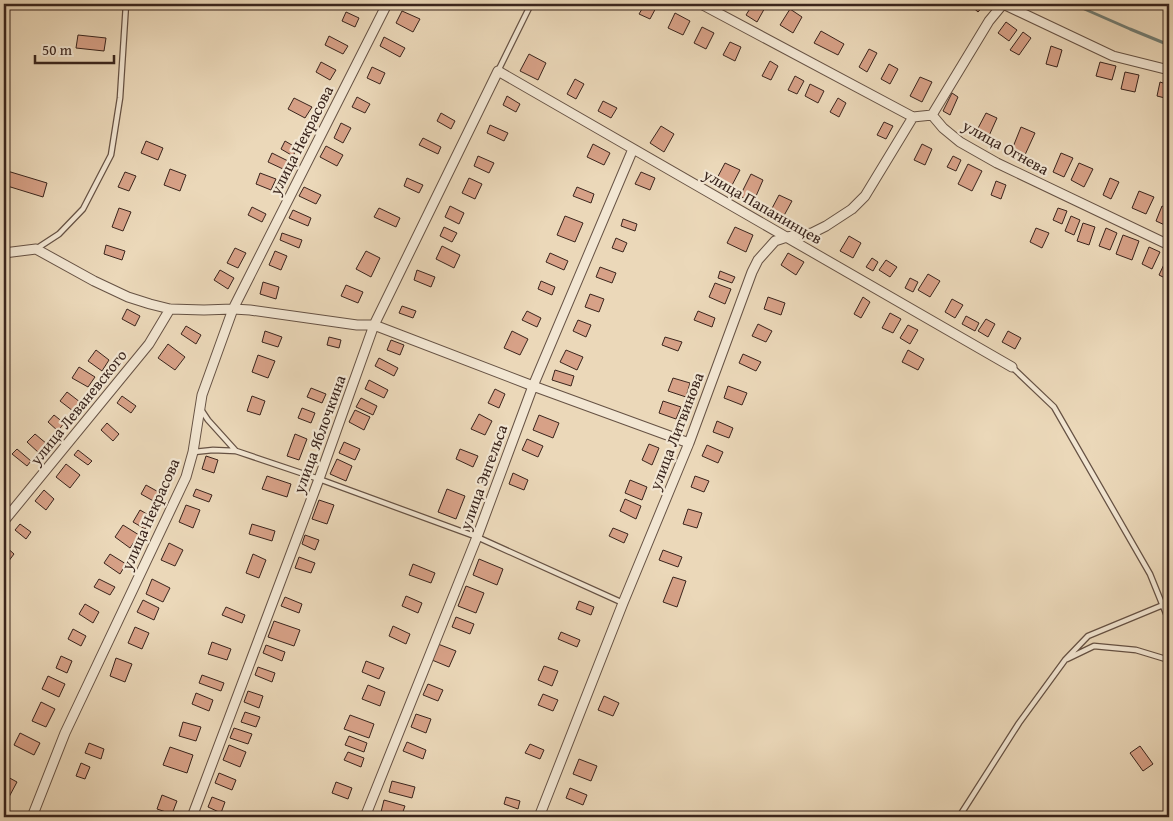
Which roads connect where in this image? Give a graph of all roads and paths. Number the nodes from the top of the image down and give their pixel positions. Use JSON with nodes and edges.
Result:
{"nodes":[{"id":1,"x":126,"y":4,"type":"edge"},
{"id":2,"x":387,"y":4,"type":"edge"},
{"id":3,"x":531,"y":4,"type":"edge"},
{"id":4,"x":701,"y":4,"type":"edge"},
{"id":5,"x":1003,"y":4,"type":"edge"},
{"id":6,"x":1169,"y":70,"type":"edge"},
{"id":7,"x":498,"y":71,"type":"junction"},
{"id":8,"x":932,"y":114,"type":"junction"},
{"id":9,"x":914,"y":117,"type":"junction"},
{"id":10,"x":633,"y":149,"type":"junction"},
{"id":11,"x":787,"y":237,"type":"junction"},
{"id":12,"x":1169,"y":245,"type":"edge"},
{"id":13,"x":36,"y":249,"type":"junction"},
{"id":14,"x":4,"y":252,"type":"edge"},
{"id":15,"x":170,"y":308,"type":"junction"},
{"id":16,"x":232,"y":309,"type":"junction"},
{"id":17,"x":374,"y":325,"type":"junction"},
{"id":18,"x":1012,"y":367,"type":"joint"},
{"id":19,"x":533,"y":386,"type":"junction"},
{"id":20,"x":200,"y":407,"type":"junction"},
{"id":21,"x":689,"y":443,"type":"junction"},
{"id":22,"x":236,"y":451,"type":"junction"},
{"id":23,"x":193,"y":452,"type":"junction"},
{"id":24,"x":319,"y":479,"type":"junction"},
{"id":25,"x":4,"y":521,"type":"edge"},
{"id":26,"x":477,"y":537,"type":"junction"},
{"id":27,"x":1169,"y":600,"type":"edge"},
{"id":28,"x":623,"y":603,"type":"junction"},
{"id":29,"x":1163,"y":605,"type":"junction"},
{"id":30,"x":1169,"y":621,"type":"edge"},
{"id":31,"x":1065,"y":660,"type":"junction"},
{"id":32,"x":1169,"y":660,"type":"edge"},
{"id":33,"x":32,"y":817,"type":"edge"},
{"id":34,"x":192,"y":817,"type":"edge"},
{"id":35,"x":365,"y":817,"type":"edge"},
{"id":36,"x":539,"y":817,"type":"edge"},
{"id":37,"x":959,"y":817,"type":"edge"}],
"edges":[{"from":1,"to":13,"type":"lane"},
{"from":2,"to":16,"type":"street","name":"улица Некрасова"},
{"from":3,"to":7,"type":"lane"},
{"from":4,"to":9,"type":"street"},
{"from":5,"to":6,"type":"street"},
{"from":5,"to":8,"type":"street"},
{"from":7,"to":10,"type":"street","name":"улица Папанинцев"},
{"from":7,"to":17,"type":"street","name":"улица Яблочкина"},
{"from":8,"to":9,"type":"street"},
{"from":8,"to":12,"type":"street","name":"улица Огнева"},
{"from":9,"to":11,"type":"street","name":"улица Литвинова"},
{"from":10,"to":11,"type":"street","name":"улица Папанинцев"},
{"from":10,"to":19,"type":"street","name":"улица Энгельса"},
{"from":11,"to":18,"type":"street","name":"улица Папанинцев"},
{"from":11,"to":21,"type":"street","name":"улица Литвинова"},
{"from":13,"to":14,"type":"street"},
{"from":13,"to":15,"type":"street"},
{"from":15,"to":16,"type":"street"},
{"from":15,"to":25,"type":"street","name":"улица Леваневского"},
{"from":16,"to":17,"type":"street"},
{"from":16,"to":20,"type":"street","name":"улица Некрасова"},
{"from":17,"to":19,"type":"street"},
{"from":17,"to":24,"type":"street","name":"улица Яблочкина"},
{"from":18,"to":29,"type":"lane"},
{"from":19,"to":21,"type":"street"},
{"from":19,"to":26,"type":"street","name":"улица Энгельса"},
{"from":20,"to":22,"type":"lane"},
{"from":20,"to":23,"type":"street","name":"улица Некрасова"},
{"from":21,"to":28,"type":"street","name":"улица Литвинова"},
{"from":22,"to":23,"type":"lane"},
{"from":22,"to":24,"type":"lane"},
{"from":23,"to":33,"type":"street","name":"улица Некрасова"},
{"from":24,"to":26,"type":"lane"},
{"from":24,"to":34,"type":"street","name":"улица Яблочкина"},
{"from":26,"to":28,"type":"lane"},
{"from":26,"to":35,"type":"street","name":"улица Энгельса"},
{"from":27,"to":29,"type":"lane"},
{"from":28,"to":36,"type":"street","name":"улица Литвинова"},
{"from":29,"to":30,"type":"lane"},
{"from":29,"to":31,"type":"lane"},
{"from":31,"to":32,"type":"lane"},
{"from":31,"to":37,"type":"lane"}]}
